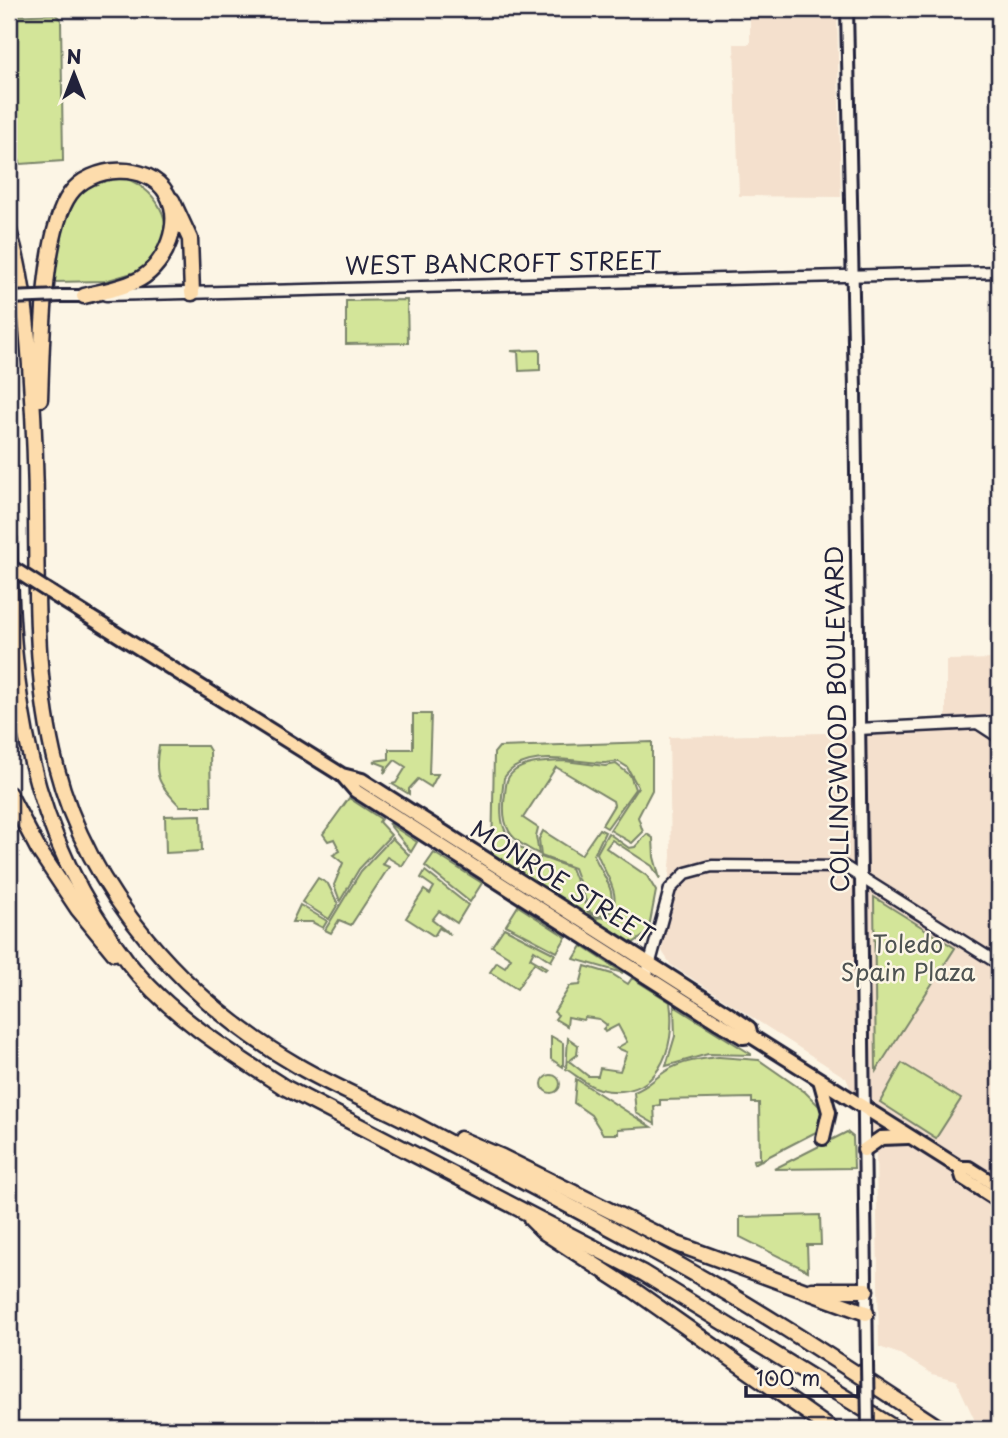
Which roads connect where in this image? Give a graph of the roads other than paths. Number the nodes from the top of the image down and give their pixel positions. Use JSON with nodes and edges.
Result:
{"nodes":[{"id":1,"x":847,"y":9,"type":"edge"},
{"id":2,"x":167,"y":193,"type":"junction"},
{"id":3,"x":9,"y":231,"type":"edge"},
{"id":4,"x":999,"y":272,"type":"edge"},
{"id":5,"x":853,"y":276,"type":"junction"},
{"id":6,"x":194,"y":293,"type":"junction"},
{"id":7,"x":84,"y":296,"type":"junction"},
{"id":8,"x":9,"y":298,"type":"edge"},
{"id":9,"x":36,"y":512,"type":"junction"},
{"id":10,"x":9,"y":538,"type":"edge"},
{"id":11,"x":9,"y":566,"type":"edge"},
{"id":12,"x":999,"y":722,"type":"edge"},
{"id":13,"x":978,"y":723,"type":"junction"},
{"id":14,"x":858,"y":729,"type":"junction"},
{"id":15,"x":999,"y":737,"type":"edge"},
{"id":16,"x":9,"y":795,"type":"edge"},
{"id":17,"x":861,"y":875,"type":"junction"},
{"id":18,"x":127,"y":961,"type":"junction"},
{"id":19,"x":999,"y":964,"type":"edge"},
{"id":20,"x":648,"y":970,"type":"junction"},
{"id":21,"x":820,"y":1080,"type":"junction"},
{"id":22,"x":380,"y":1107,"type":"junction"},
{"id":23,"x":863,"y":1111,"type":"junction"},
{"id":24,"x":910,"y":1137,"type":"junction"},
{"id":25,"x":823,"y":1138,"type":"dead end"},
{"id":26,"x":864,"y":1150,"type":"junction"},
{"id":27,"x":960,"y":1168,"type":"junction"},
{"id":28,"x":999,"y":1187,"type":"edge"},
{"id":29,"x":999,"y":1201,"type":"edge"},
{"id":30,"x":526,"y":1213,"type":"junction"},
{"id":31,"x":801,"y":1290,"type":"junction"},
{"id":32,"x":866,"y":1290,"type":"junction"},
{"id":33,"x":866,"y":1313,"type":"junction"},
{"id":34,"x":831,"y":1429,"type":"edge"},
{"id":35,"x":868,"y":1429,"type":"edge"},
{"id":36,"x":896,"y":1429,"type":"edge"},
{"id":37,"x":941,"y":1429,"type":"edge"}],
"edges":[{"from":1,"to":5,"type":"main road","name":"COLLINGWOOD BOULEVARD"},
{"from":2,"to":6,"type":"highway"},
{"from":2,"to":7,"type":"highway"},
{"from":2,"to":9,"type":"highway"},
{"from":3,"to":9,"type":"highway"},
{"from":4,"to":5,"type":"street","name":"WEST BANCROFT STREET"},
{"from":5,"to":6,"type":"street","name":"WEST BANCROFT STREET"},
{"from":5,"to":14,"type":"main road","name":"COLLINGWOOD BOULEVARD"},
{"from":6,"to":7,"type":"street","name":"WEST BANCROFT STREET"},
{"from":7,"to":8,"type":"main road","name":"WEST BANCROFT STREET","bridge":true},
{"from":9,"to":22,"type":"highway"},
{"from":10,"to":18,"type":"highway"},
{"from":11,"to":20,"type":"main road","name":"MONROE STREET","bridge":true},
{"from":12,"to":13,"type":"street"},
{"from":13,"to":14,"type":"street"},
{"from":13,"to":15,"type":"street"},
{"from":14,"to":17,"type":"main road","name":"COLLINGWOOD BOULEVARD"},
{"from":16,"to":18,"type":"highway"},
{"from":17,"to":19,"type":"street"},
{"from":17,"to":20,"type":"street"},
{"from":17,"to":23,"type":"main road","name":"COLLINGWOOD BOULEVARD"},
{"from":18,"to":30,"type":"highway"},
{"from":20,"to":21,"type":"main road","name":"MONROE STREET"},
{"from":21,"to":23,"type":"main road","name":"MONROE STREET"},
{"from":21,"to":25,"type":"main road"},
{"from":22,"to":31,"type":"highway"},
{"from":22,"to":37,"type":"highway"},
{"from":23,"to":24,"type":"main road","name":"MONROE STREET"},
{"from":23,"to":26,"type":"main road","name":"COLLINGWOOD BOULEVARD"},
{"from":24,"to":26,"type":"main road"},
{"from":24,"to":27,"type":"main road","name":"MONROE STREET"},
{"from":26,"to":32,"type":"main road","name":"COLLINGWOOD BOULEVARD"},
{"from":27,"to":28,"type":"main road","name":"MONROE STREET"},
{"from":27,"to":29,"type":"main road","name":"MONROE STREET"},
{"from":30,"to":34,"type":"highway"},
{"from":30,"to":36,"type":"highway"},
{"from":31,"to":32,"type":"highway"},
{"from":31,"to":33,"type":"highway"},
{"from":32,"to":33,"type":"main road","name":"COLLINGWOOD BOULEVARD"},
{"from":33,"to":35,"type":"main road","name":"COLLINGWOOD BOULEVARD","bridge":true}]}
